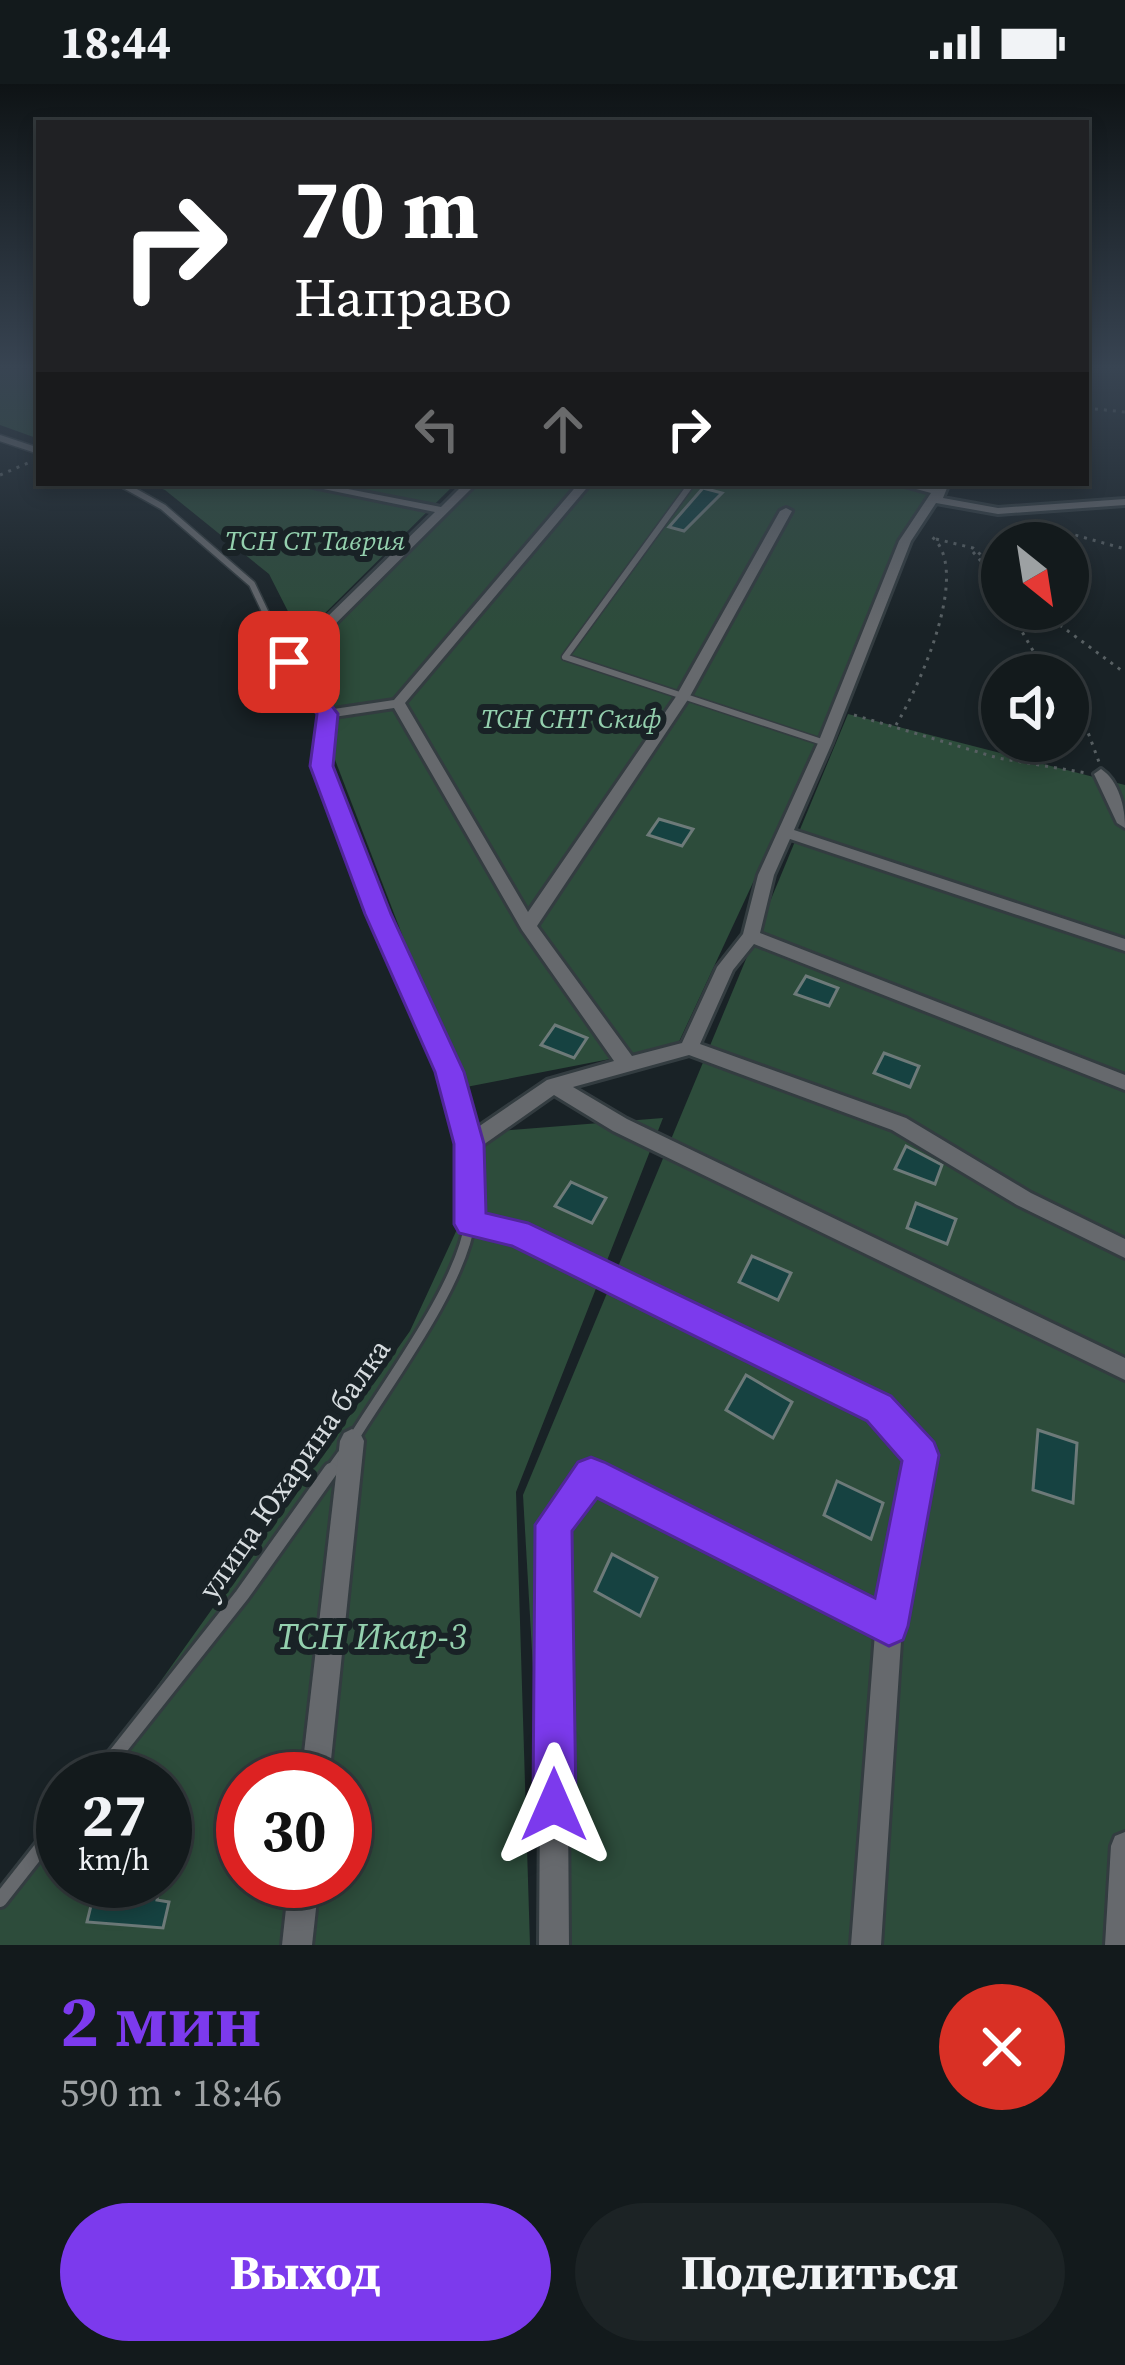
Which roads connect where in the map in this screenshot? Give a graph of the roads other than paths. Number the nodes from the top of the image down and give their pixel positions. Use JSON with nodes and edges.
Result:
{"nodes":[{"id":1,"x":126,"y":486,"type":"edge"},
{"id":2,"x":315,"y":486,"type":"edge"},
{"id":3,"x":363,"y":486,"type":"edge"},
{"id":4,"x":468,"y":486,"type":"edge"},
{"id":5,"x":582,"y":486,"type":"edge"},
{"id":6,"x":690,"y":486,"type":"edge"},
{"id":7,"x":941,"y":488,"type":"edge"},
{"id":8,"x":354,"y":494,"type":"junction"},
{"id":9,"x":1125,"y":502,"type":"edge"},
{"id":10,"x":441,"y":510,"type":"junction"},
{"id":11,"x":786,"y":511,"type":"dead end"},
{"id":12,"x":289,"y":662,"type":"junction"},
{"id":13,"x":682,"y":698,"type":"junction"},
{"id":14,"x":398,"y":703,"type":"junction"},
{"id":15,"x":327,"y":714,"type":"junction"},
{"id":16,"x":825,"y":743,"type":"junction"},
{"id":17,"x":1101,"y":774,"type":"road end"},
{"id":18,"x":1125,"y":823,"type":"edge"},
{"id":19,"x":784,"y":832,"type":"junction"},
{"id":20,"x":528,"y":926,"type":"junction"},
{"id":21,"x":751,"y":936,"type":"junction"},
{"id":22,"x":1125,"y":945,"type":"edge"},
{"id":23,"x":689,"y":1048,"type":"junction"},
{"id":24,"x":626,"y":1064,"type":"junction"},
{"id":25,"x":1125,"y":1083,"type":"edge"},
{"id":26,"x":554,"y":1084,"type":"junction"},
{"id":27,"x":469,"y":1144,"type":"junction"},
{"id":28,"x":470,"y":1224,"type":"junction"},
{"id":29,"x":1125,"y":1250,"type":"edge"},
{"id":30,"x":1125,"y":1369,"type":"edge"},
{"id":31,"x":352,"y":1441,"type":"junction"},
{"id":32,"x":889,"y":1626,"type":"junction"},
{"id":33,"x":117,"y":1752,"type":"edge"},
{"id":34,"x":319,"y":1752,"type":"edge"},
{"id":35,"x":1125,"y":1846,"type":"edge"},
{"id":36,"x":36,"y":1854,"type":"edge"},
{"id":37,"x":0,"y":1900,"type":"edge"},
{"id":38,"x":301,"y":1908,"type":"edge"},
{"id":39,"x":298,"y":1945,"type":"edge"},
{"id":40,"x":554,"y":1945,"type":"edge"},
{"id":41,"x":866,"y":1945,"type":"edge"},
{"id":42,"x":1120,"y":1945,"type":"edge"}],
"edges":[{"from":1,"to":12,"type":"lane"},
{"from":2,"to":8,"type":"street"},
{"from":3,"to":8,"type":"street"},
{"from":4,"to":10,"type":"street"},
{"from":5,"to":14,"type":"street"},
{"from":6,"to":13,"type":"lane"},
{"from":7,"to":9,"type":"street"},
{"from":7,"to":16,"type":"street"},
{"from":8,"to":10,"type":"street"},
{"from":10,"to":12,"type":"street"},
{"from":11,"to":13,"type":"street"},
{"from":12,"to":15,"type":"lane"},
{"from":13,"to":16,"type":"lane"},
{"from":13,"to":20,"type":"street"},
{"from":14,"to":15,"type":"street"},
{"from":14,"to":20,"type":"street"},
{"from":15,"to":27,"type":"lane","name":"улица Юхарина балка"},
{"from":16,"to":19,"type":"street"},
{"from":17,"to":18,"type":"street"},
{"from":19,"to":21,"type":"street"},
{"from":19,"to":22,"type":"street"},
{"from":20,"to":24,"type":"street"},
{"from":21,"to":23,"type":"street"},
{"from":21,"to":25,"type":"street"},
{"from":23,"to":24,"type":"street"},
{"from":23,"to":29,"type":"street"},
{"from":24,"to":26,"type":"street"},
{"from":26,"to":27,"type":"street"},
{"from":26,"to":30,"type":"street"},
{"from":27,"to":28,"type":"lane","name":"улица Юхарина балка"},
{"from":28,"to":31,"type":"lane","name":"улица Юхарина балка"},
{"from":28,"to":32,"type":"street"},
{"from":31,"to":33,"type":"lane","name":"улица Юхарина балка"},
{"from":31,"to":34,"type":"street"},
{"from":32,"to":40,"type":"street"},
{"from":32,"to":41,"type":"street"},
{"from":35,"to":42,"type":"street"},
{"from":36,"to":37,"type":"lane"},
{"from":38,"to":39,"type":"street"}]}
